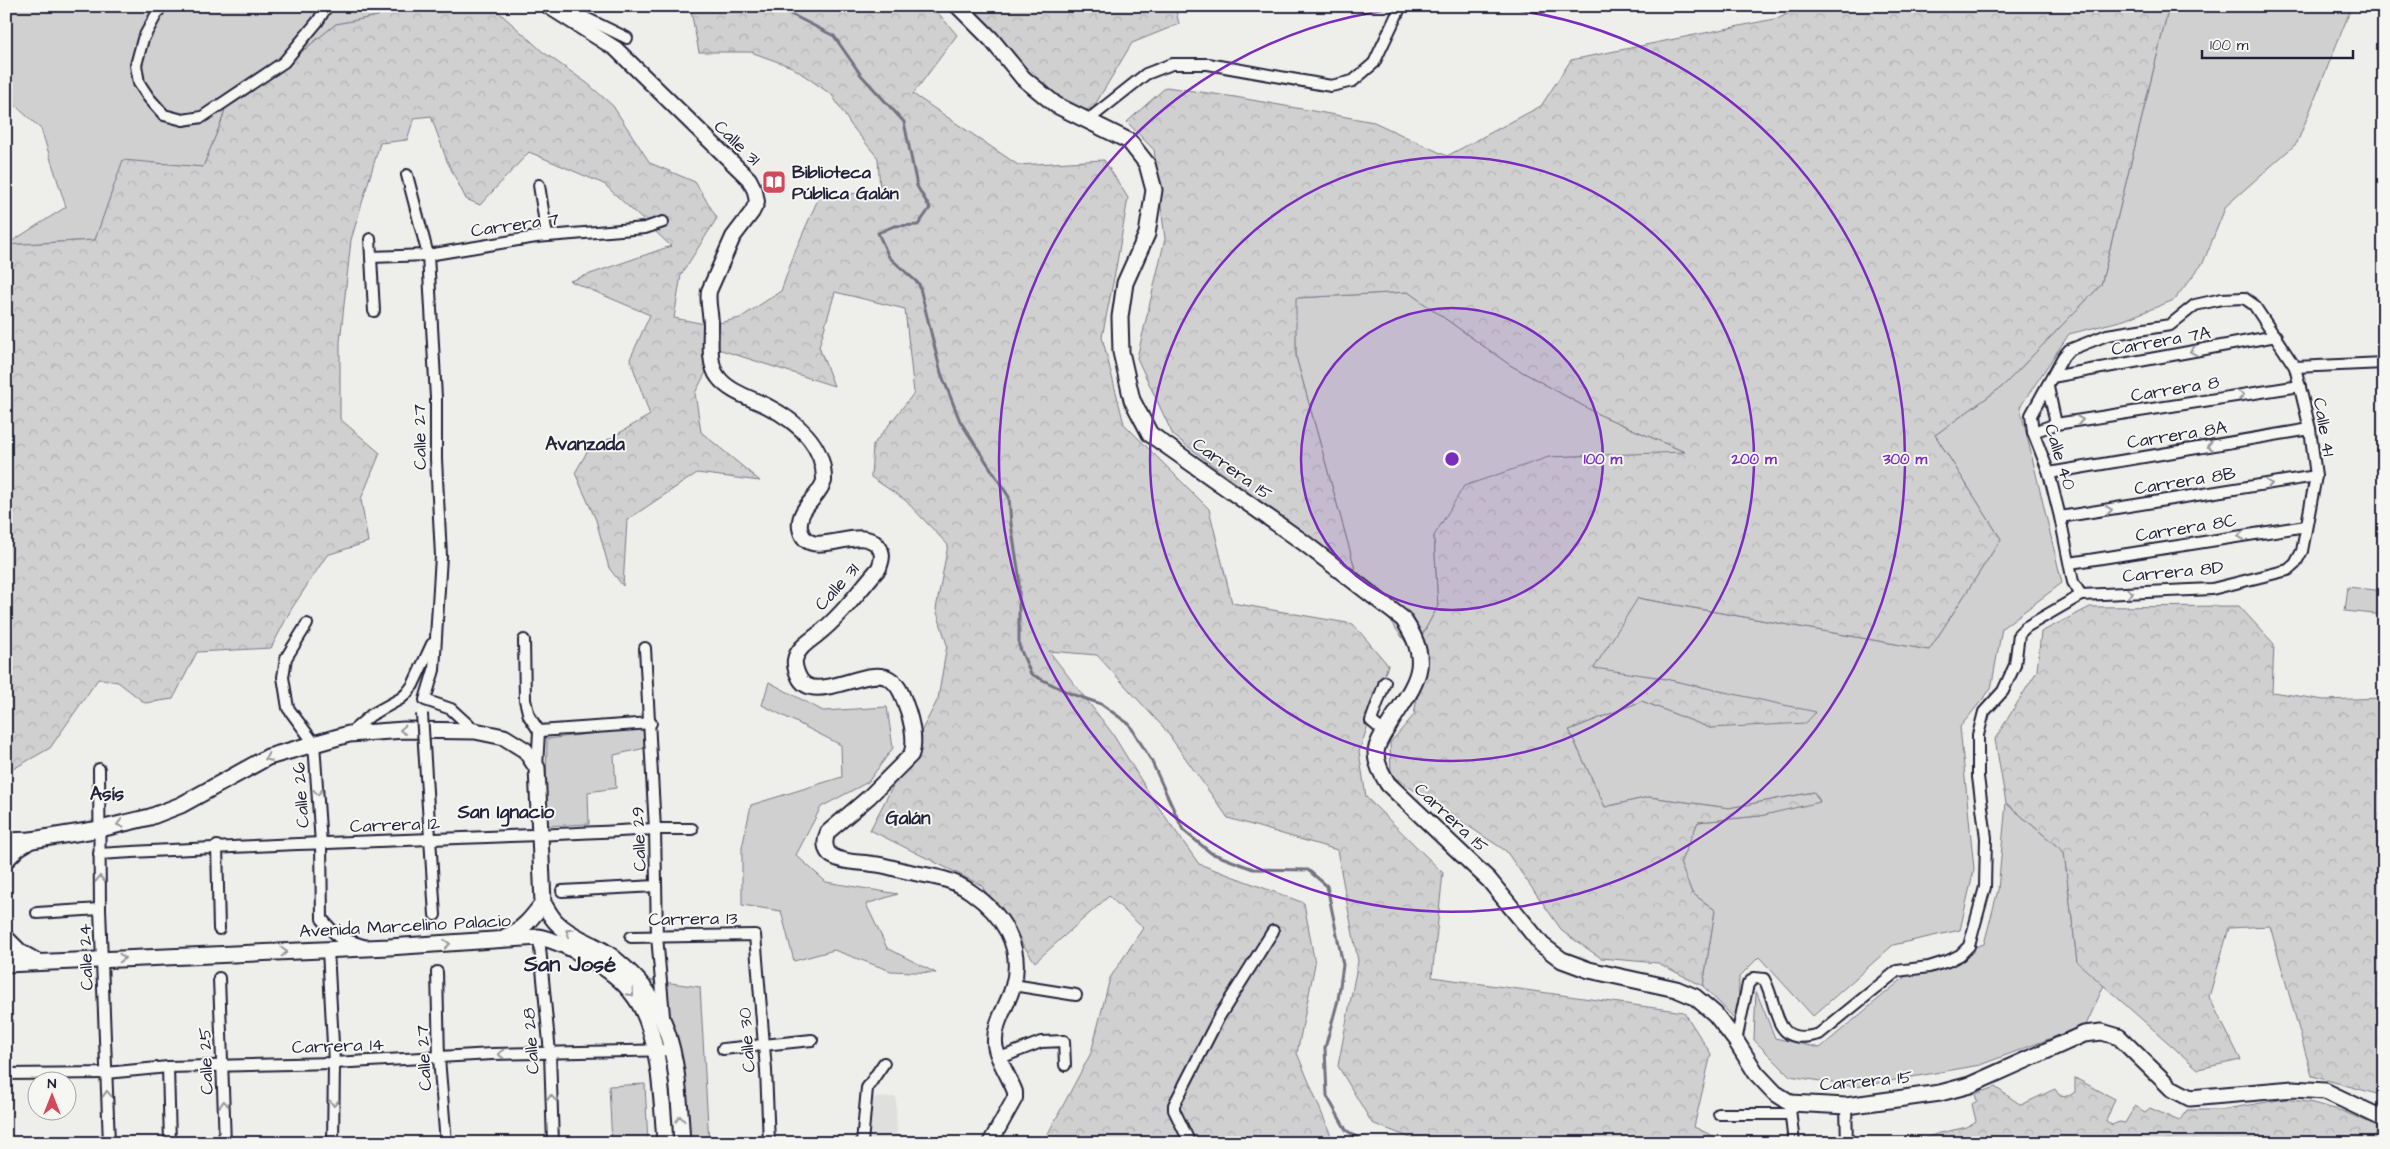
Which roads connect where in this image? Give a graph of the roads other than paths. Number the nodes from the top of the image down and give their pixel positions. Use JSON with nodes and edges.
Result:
{"nodes":[{"id":1,"x":161,"y":6,"type":"edge"},
{"id":2,"x":327,"y":6,"type":"edge"},
{"id":3,"x":548,"y":6,"type":"edge"},
{"id":4,"x":561,"y":6,"type":"edge"},
{"id":5,"x":958,"y":6,"type":"edge"},
{"id":6,"x":1401,"y":6,"type":"edge"},
{"id":7,"x":627,"y":38,"type":"dead end"},
{"id":8,"x":1088,"y":120,"type":"junction"},
{"id":9,"x":407,"y":175,"type":"dead end"},
{"id":10,"x":539,"y":185,"type":"dead end"},
{"id":11,"x":663,"y":222,"type":"dead end"},
{"id":12,"x":547,"y":236,"type":"junction"},
{"id":13,"x":370,"y":239,"type":"dead end"},
{"id":14,"x":428,"y":255,"type":"junction"},
{"id":15,"x":371,"y":258,"type":"junction"},
{"id":16,"x":374,"y":311,"type":"dead end"},
{"id":17,"x":2276,"y":336,"type":"junction"},
{"id":18,"x":2083,"y":344,"type":"joint"},
{"id":19,"x":2384,"y":363,"type":"edge"},
{"id":20,"x":2295,"y":367,"type":"junction"},
{"id":21,"x":2050,"y":382,"type":"junction"},
{"id":22,"x":2300,"y":386,"type":"junction"},
{"id":23,"x":2056,"y":424,"type":"junction"},
{"id":24,"x":2310,"y":429,"type":"junction"},
{"id":25,"x":2033,"y":432,"type":"junction"},
{"id":26,"x":2049,"y":473,"type":"junction"},
{"id":27,"x":2316,"y":476,"type":"junction"},
{"id":28,"x":2060,"y":517,"type":"junction"},
{"id":29,"x":2306,"y":526,"type":"junction"},
{"id":30,"x":2070,"y":563,"type":"junction"},
{"id":31,"x":2295,"y":564,"type":"joint"},
{"id":32,"x":2081,"y":595,"type":"junction"},
{"id":33,"x":307,"y":624,"type":"dead end"},
{"id":34,"x":435,"y":638,"type":"junction"},
{"id":35,"x":524,"y":640,"type":"dead end"},
{"id":36,"x":645,"y":648,"type":"dead end"},
{"id":37,"x":1385,"y":682,"type":"dead end"},
{"id":38,"x":422,"y":714,"type":"dead end"},
{"id":39,"x":650,"y":723,"type":"junction"},
{"id":40,"x":475,"y":731,"type":"junction"},
{"id":41,"x":539,"y":732,"type":"junction"},
{"id":42,"x":1384,"y":732,"type":"junction"},
{"id":43,"x":349,"y":734,"type":"junction"},
{"id":44,"x":314,"y":744,"type":"junction"},
{"id":45,"x":537,"y":768,"type":"junction"},
{"id":46,"x":99,"y":769,"type":"dead end"},
{"id":47,"x":100,"y":829,"type":"junction"},
{"id":48,"x":655,"y":829,"type":"junction"},
{"id":49,"x":692,"y":829,"type":"dead end"},
{"id":50,"x":541,"y":836,"type":"junction"},
{"id":51,"x":32,"y":840,"type":"junction"},
{"id":52,"x":430,"y":840,"type":"junction"},
{"id":53,"x":6,"y":841,"type":"edge"},
{"id":54,"x":321,"y":844,"type":"junction"},
{"id":55,"x":217,"y":846,"type":"junction"},
{"id":56,"x":99,"y":854,"type":"junction"},
{"id":57,"x":6,"y":860,"type":"edge"},
{"id":58,"x":656,"y":886,"type":"junction"},
{"id":59,"x":562,"y":891,"type":"dead end"},
{"id":60,"x":543,"y":903,"type":"junction"},
{"id":61,"x":100,"y":910,"type":"junction"},
{"id":62,"x":37,"y":913,"type":"dead end"},
{"id":63,"x":435,"y":915,"type":"dead end"},
{"id":64,"x":219,"y":929,"type":"dead end"},
{"id":65,"x":1273,"y":931,"type":"dead end"},
{"id":66,"x":755,"y":935,"type":"joint"},
{"id":67,"x":657,"y":936,"type":"junction"},
{"id":68,"x":539,"y":937,"type":"junction"},
{"id":69,"x":631,"y":937,"type":"dead end"},
{"id":70,"x":6,"y":938,"type":"edge"},
{"id":71,"x":494,"y":941,"type":"junction"},
{"id":72,"x":374,"y":948,"type":"junction"},
{"id":73,"x":328,"y":950,"type":"junction"},
{"id":74,"x":102,"y":958,"type":"junction"},
{"id":75,"x":38,"y":962,"type":"junction"},
{"id":76,"x":6,"y":964,"type":"edge"},
{"id":77,"x":437,"y":972,"type":"dead end"},
{"id":78,"x":219,"y":978,"type":"dead end"},
{"id":79,"x":1013,"y":985,"type":"junction"},
{"id":80,"x":1076,"y":995,"type":"dead end"},
{"id":81,"x":665,"y":1029,"type":"junction"},
{"id":82,"x":812,"y":1040,"type":"dead end"},
{"id":83,"x":1736,"y":1041,"type":"junction"},
{"id":84,"x":763,"y":1044,"type":"junction"},
{"id":85,"x":723,"y":1048,"type":"dead end"},
{"id":86,"x":655,"y":1050,"type":"junction"},
{"id":87,"x":671,"y":1050,"type":"junction"},
{"id":88,"x":550,"y":1053,"type":"junction"},
{"id":89,"x":439,"y":1058,"type":"junction"},
{"id":90,"x":1000,"y":1058,"type":"junction"},
{"id":91,"x":334,"y":1063,"type":"junction"},
{"id":92,"x":884,"y":1063,"type":"dead end"},
{"id":93,"x":222,"y":1065,"type":"junction"},
{"id":94,"x":1065,"y":1065,"type":"dead end"},
{"id":95,"x":168,"y":1067,"type":"junction"},
{"id":96,"x":106,"y":1073,"type":"junction"},
{"id":97,"x":6,"y":1074,"type":"edge"},
{"id":98,"x":1846,"y":1106,"type":"junction"},
{"id":99,"x":1790,"y":1109,"type":"junction"},
{"id":100,"x":1719,"y":1114,"type":"dead end"},
{"id":101,"x":2384,"y":1119,"type":"edge"},
{"id":102,"x":109,"y":1143,"type":"edge"},
{"id":103,"x":170,"y":1143,"type":"edge"},
{"id":104,"x":226,"y":1143,"type":"edge"},
{"id":105,"x":333,"y":1143,"type":"edge"},
{"id":106,"x":446,"y":1143,"type":"edge"},
{"id":107,"x":553,"y":1143,"type":"edge"},
{"id":108,"x":665,"y":1143,"type":"edge"},
{"id":109,"x":682,"y":1143,"type":"edge"},
{"id":110,"x":769,"y":1143,"type":"edge"},
{"id":111,"x":862,"y":1143,"type":"edge"},
{"id":112,"x":990,"y":1143,"type":"edge"},
{"id":113,"x":1190,"y":1143,"type":"edge"},
{"id":114,"x":1794,"y":1143,"type":"edge"},
{"id":115,"x":1847,"y":1143,"type":"edge"}],
"edges":[{"from":1,"to":2,"type":"street"},
{"from":3,"to":79,"type":"street","name":"Calle 31"},
{"from":4,"to":7,"type":"street"},
{"from":5,"to":8,"type":"main road","name":"Carrera 15"},
{"from":6,"to":8,"type":"street"},
{"from":8,"to":42,"type":"main road","name":"Carrera 15"},
{"from":9,"to":14,"type":"street","name":"Calle 27"},
{"from":10,"to":12,"type":"street"},
{"from":11,"to":12,"type":"street","name":"Carrera 7"},
{"from":12,"to":14,"type":"street","name":"Carrera 7"},
{"from":13,"to":15,"type":"street"},
{"from":14,"to":15,"type":"street","name":"Carrera 7"},
{"from":14,"to":34,"type":"street","name":"Calle 27"},
{"from":15,"to":16,"type":"street"},
{"from":17,"to":18,"type":"street","name":"Calle 41"},
{"from":17,"to":20,"type":"street","name":"Calle 41"},
{"from":17,"to":21,"type":"street","name":"Carrera 7A","one_way":true},
{"from":18,"to":21,"type":"street","name":"Calle 40"},
{"from":19,"to":20,"type":"street"},
{"from":20,"to":22,"type":"street","name":"Calle 41"},
{"from":21,"to":23,"type":"street"},
{"from":21,"to":25,"type":"street","name":"Calle 40"},
{"from":23,"to":22,"type":"street","name":"Carrera 8","one_way":true},
{"from":22,"to":24,"type":"street","name":"Calle 41"},
{"from":23,"to":25,"type":"street","name":"Carrera 8"},
{"from":24,"to":26,"type":"street","name":"Carrera 8A","one_way":true},
{"from":24,"to":27,"type":"street","name":"Calle 41"},
{"from":25,"to":26,"type":"street","name":"Calle 40"},
{"from":26,"to":28,"type":"street","name":"Calle 40"},
{"from":28,"to":27,"type":"street","name":"Carrera 8B","one_way":true},
{"from":27,"to":29,"type":"street","name":"Calle 41"},
{"from":28,"to":30,"type":"street","name":"Calle 40"},
{"from":29,"to":30,"type":"street","name":"Carrera 8C","one_way":true},
{"from":29,"to":31,"type":"street","name":"Calle 41"},
{"from":30,"to":32,"type":"street","name":"Calle 40"},
{"from":32,"to":31,"type":"street","name":"Carrera 8D","one_way":true},
{"from":32,"to":83,"type":"street"},
{"from":33,"to":44,"type":"street","name":"Calle 26"},
{"from":34,"to":40,"type":"street","name":"Calle 27"},
{"from":34,"to":43,"type":"street"},
{"from":35,"to":41,"type":"street"},
{"from":36,"to":39,"type":"street","name":"Calle 29"},
{"from":37,"to":42,"type":"street"},
{"from":38,"to":52,"type":"street","bridge":true},
{"from":39,"to":41,"type":"street"},
{"from":39,"to":48,"type":"street","name":"Calle 29"},
{"from":40,"to":43,"type":"main road","one_way":true},
{"from":40,"to":45,"type":"main road"},
{"from":41,"to":45,"type":"street"},
{"from":42,"to":83,"type":"main road","name":"Carrera 15"},
{"from":43,"to":44,"type":"main road"},
{"from":44,"to":47,"type":"main road","one_way":true},
{"from":44,"to":54,"type":"street","name":"Calle 26","one_way":true},
{"from":45,"to":50,"type":"main road"},
{"from":46,"to":47,"type":"street","name":"Calle 24"},
{"from":47,"to":51,"type":"main road"},
{"from":47,"to":56,"type":"street","name":"Calle 24"},
{"from":48,"to":49,"type":"street","name":"Carrera 12"},
{"from":48,"to":50,"type":"street","name":"Carrera 12"},
{"from":48,"to":58,"type":"street","name":"Calle 29"},
{"from":50,"to":52,"type":"street","name":"Carrera 12"},
{"from":50,"to":60,"type":"main road"},
{"from":51,"to":53,"type":"main road"},
{"from":51,"to":57,"type":"main road"},
{"from":52,"to":54,"type":"street","name":"Carrera 12"},
{"from":52,"to":63,"type":"street"},
{"from":54,"to":55,"type":"street","name":"Carrera 12"},
{"from":54,"to":72,"type":"street","name":"Calle 26"},
{"from":55,"to":56,"type":"street","name":"Carrera 12"},
{"from":55,"to":64,"type":"street"},
{"from":61,"to":56,"type":"street","name":"Calle 24","one_way":true},
{"from":58,"to":59,"type":"street"},
{"from":58,"to":67,"type":"street","name":"Calle 29"},
{"from":60,"to":71,"type":"main road"},
{"from":81,"to":60,"type":"main road","one_way":true},
{"from":61,"to":62,"type":"street"},
{"from":61,"to":74,"type":"street","name":"Calle 24"},
{"from":65,"to":113,"type":"street"},
{"from":66,"to":67,"type":"street","name":"Carrera 13"},
{"from":66,"to":84,"type":"street","name":"Calle 30"},
{"from":67,"to":69,"type":"street","name":"Carrera 13"},
{"from":67,"to":81,"type":"street","name":"Calle 29"},
{"from":68,"to":71,"type":"main road","name":"Avenida Marcelino Palacio"},
{"from":68,"to":86,"type":"main road","name":"Avenida Marcelino Palacio","one_way":true},
{"from":68,"to":88,"type":"street","name":"Calle 28"},
{"from":70,"to":75,"type":"main road"},
{"from":72,"to":71,"type":"main road","name":"Avenida Marcelino Palacio","one_way":true},
{"from":72,"to":73,"type":"main road","name":"Avenida Marcelino Palacio"},
{"from":74,"to":73,"type":"main road","name":"Avenida Marcelino Palacio","one_way":true},
{"from":73,"to":91,"type":"street"},
{"from":74,"to":75,"type":"main road","name":"Avenida Marcelino Palacio"},
{"from":74,"to":96,"type":"street","name":"Calle 24"},
{"from":75,"to":76,"type":"main road","name":"Avenida Marcelino Palacio"},
{"from":77,"to":89,"type":"street","name":"Calle 27"},
{"from":78,"to":93,"type":"street","name":"Calle 25"},
{"from":79,"to":80,"type":"street"},
{"from":79,"to":90,"type":"street","name":"Calle 31"},
{"from":81,"to":87,"type":"main road"},
{"from":82,"to":84,"type":"street"},
{"from":83,"to":99,"type":"main road","name":"Carrera 15"},
{"from":84,"to":85,"type":"street"},
{"from":84,"to":110,"type":"street","name":"Calle 30"},
{"from":86,"to":87,"type":"street","name":"Carrera 14"},
{"from":86,"to":88,"type":"street","name":"Carrera 14"},
{"from":86,"to":108,"type":"main road","name":"Avenida Marcelino Palacio"},
{"from":109,"to":87,"type":"main road","one_way":true},
{"from":88,"to":89,"type":"street","name":"Carrera 14","one_way":true},
{"from":107,"to":88,"type":"street","name":"Calle 28","one_way":true},
{"from":89,"to":91,"type":"street","name":"Carrera 14"},
{"from":89,"to":106,"type":"street","name":"Calle 27"},
{"from":90,"to":94,"type":"street"},
{"from":90,"to":112,"type":"street","name":"Calle 31"},
{"from":91,"to":93,"type":"street","name":"Carrera 14"},
{"from":91,"to":105,"type":"street","one_way":true},
{"from":92,"to":111,"type":"street"},
{"from":93,"to":95,"type":"street","name":"Carrera 14"},
{"from":104,"to":93,"type":"street","name":"Calle 25","one_way":true},
{"from":95,"to":96,"type":"street","name":"Carrera 14"},
{"from":95,"to":103,"type":"street"},
{"from":96,"to":97,"type":"street","name":"Carrera 14"},
{"from":102,"to":96,"type":"street","name":"Calle 24","one_way":true},
{"from":98,"to":99,"type":"main road","name":"Carrera 15"},
{"from":98,"to":101,"type":"main road","name":"Carrera 15"},
{"from":98,"to":115,"type":"street"},
{"from":99,"to":100,"type":"street"},
{"from":99,"to":114,"type":"street"}]}
